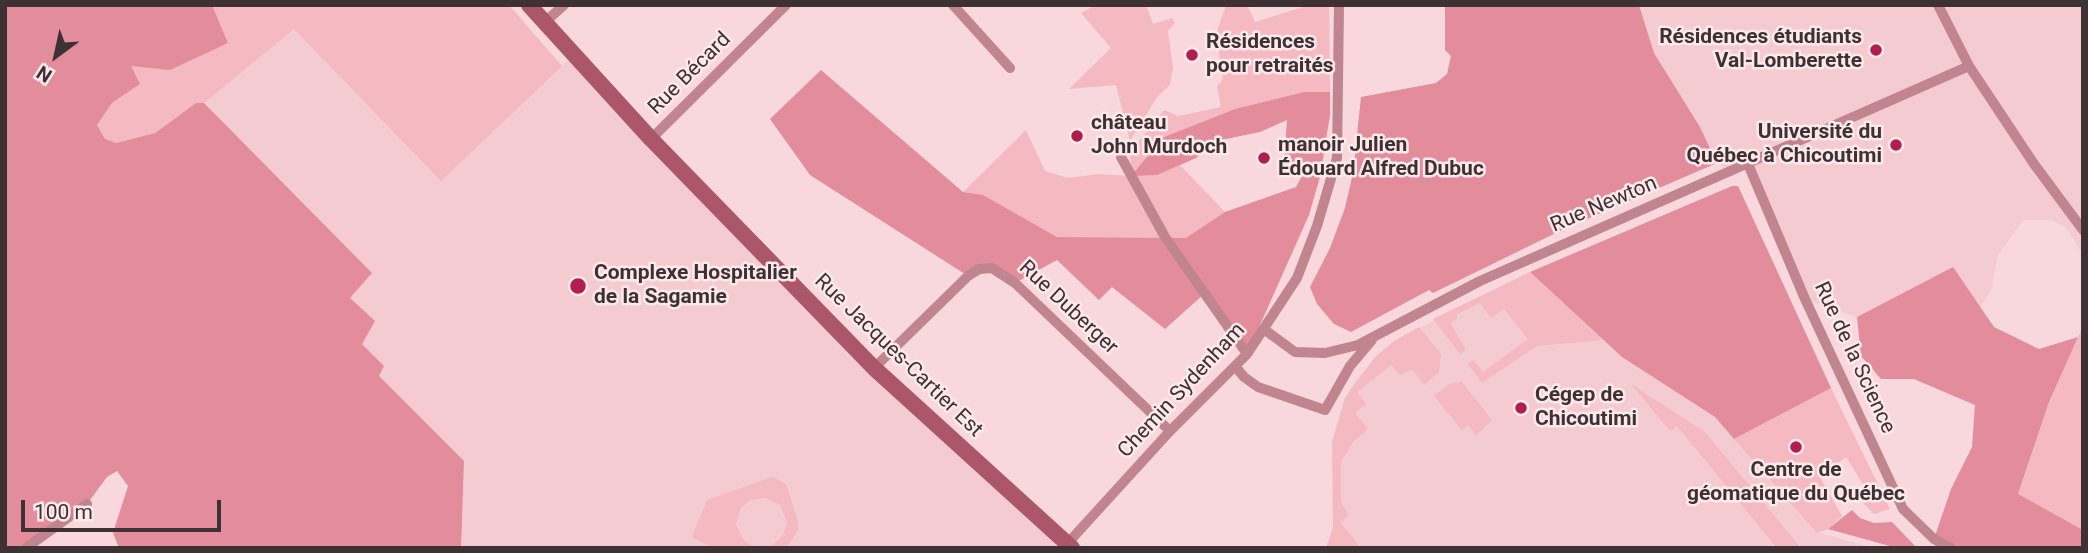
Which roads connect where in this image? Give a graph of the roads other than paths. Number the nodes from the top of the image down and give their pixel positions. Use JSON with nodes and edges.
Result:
{"nodes":[{"id":1,"x":528,"y":5,"type":"edge"},
{"id":2,"x":564,"y":5,"type":"edge"},
{"id":3,"x":786,"y":5,"type":"edge"},
{"id":4,"x":953,"y":5,"type":"edge"},
{"id":5,"x":1339,"y":5,"type":"edge"},
{"id":6,"x":1938,"y":5,"type":"edge"},
{"id":7,"x":545,"y":22,"type":"junction"},
{"id":8,"x":1969,"y":66,"type":"junction"},
{"id":9,"x":1010,"y":68,"type":"dead end"},
{"id":10,"x":651,"y":139,"type":"junction"},
{"id":11,"x":1121,"y":157,"type":"dead end"},
{"id":12,"x":1748,"y":164,"type":"junction"},
{"id":13,"x":2083,"y":230,"type":"edge"},
{"id":14,"x":1265,"y":330,"type":"junction"},
{"id":15,"x":1374,"y":338,"type":"junction"},
{"id":16,"x":1247,"y":354,"type":"junction"},
{"id":17,"x":1235,"y":366,"type":"junction"},
{"id":18,"x":874,"y":368,"type":"junction"},
{"id":19,"x":1170,"y":431,"type":"junction"},
{"id":20,"x":87,"y":504,"type":"dead end"},
{"id":21,"x":1070,"y":546,"type":"edge"},
{"id":22,"x":26,"y":548,"type":"edge"},
{"id":23,"x":1951,"y":548,"type":"edge"}],
"edges":[{"from":1,"to":7,"type":"main road","name":"Rue Jacques-Cartier Est"},
{"from":2,"to":7,"type":"street"},
{"from":3,"to":10,"type":"street","name":"Rue Bécard"},
{"from":4,"to":9,"type":"street"},
{"from":5,"to":14,"type":"street","name":"Chemin Sydenham"},
{"from":6,"to":8,"type":"street"},
{"from":7,"to":10,"type":"main road","name":"Rue Jacques-Cartier Est"},
{"from":8,"to":12,"type":"street","name":"Rue Newton"},
{"from":8,"to":13,"type":"street"},
{"from":10,"to":18,"type":"main road","name":"Rue Jacques-Cartier Est"},
{"from":11,"to":16,"type":"street"},
{"from":12,"to":15,"type":"street","name":"Rue Newton"},
{"from":12,"to":23,"type":"street","name":"Rue de la Science"},
{"from":14,"to":15,"type":"street","name":"Rue Newton"},
{"from":14,"to":16,"type":"street","name":"Chemin Sydenham"},
{"from":15,"to":17,"type":"street","name":"Rue Newton"},
{"from":16,"to":17,"type":"street","name":"Chemin Sydenham"},
{"from":17,"to":19,"type":"street","name":"Chemin Sydenham"},
{"from":18,"to":19,"type":"street","name":"Rue Duberger"},
{"from":18,"to":21,"type":"main road","name":"Rue Jacques-Cartier Est"},
{"from":19,"to":21,"type":"street","name":"Chemin Sydenham"},
{"from":20,"to":22,"type":"street"}]}
